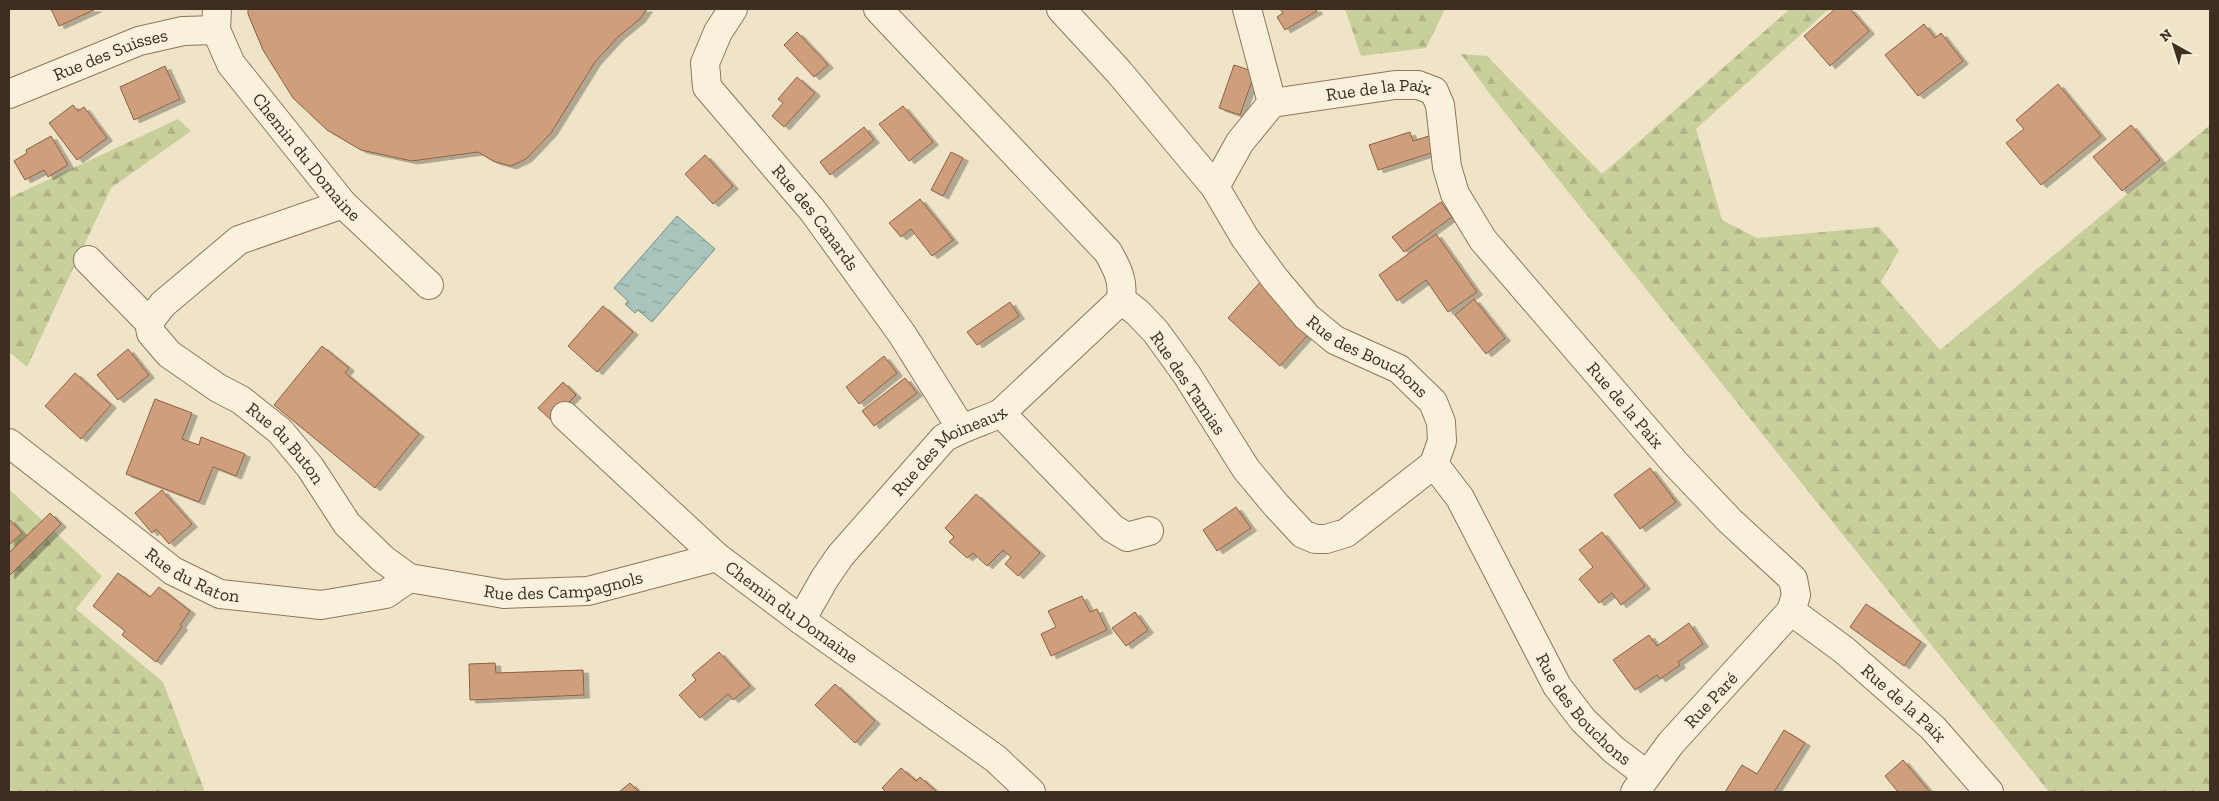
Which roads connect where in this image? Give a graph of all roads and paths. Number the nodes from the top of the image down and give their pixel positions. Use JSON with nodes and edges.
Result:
{"nodes":[{"id":1,"x":733,"y":9,"type":"edge"},
{"id":2,"x":878,"y":9,"type":"edge"},
{"id":3,"x":1061,"y":9,"type":"edge"},
{"id":4,"x":1247,"y":9,"type":"edge"},
{"id":5,"x":216,"y":19,"type":"edge"},
{"id":6,"x":9,"y":94,"type":"edge"},
{"id":7,"x":1272,"y":103,"type":"junction"},
{"id":8,"x":1215,"y":187,"type":"junction"},
{"id":9,"x":343,"y":204,"type":"junction"},
{"id":10,"x":88,"y":260,"type":"dead end"},
{"id":11,"x":429,"y":285,"type":"dead end"},
{"id":12,"x":1120,"y":301,"type":"junction"},
{"id":13,"x":149,"y":322,"type":"junction"},
{"id":14,"x":1001,"y":413,"type":"junction"},
{"id":15,"x":566,"y":416,"type":"dead end"},
{"id":16,"x":961,"y":428,"type":"junction"},
{"id":17,"x":9,"y":443,"type":"edge"},
{"id":18,"x":1434,"y":464,"type":"junction"},
{"id":19,"x":1149,"y":531,"type":"dead end"},
{"id":20,"x":717,"y":557,"type":"junction"},
{"id":21,"x":409,"y":578,"type":"junction"},
{"id":22,"x":1791,"y":612,"type":"junction"},
{"id":23,"x":801,"y":620,"type":"junction"},
{"id":24,"x":1641,"y":783,"type":"edge"},
{"id":25,"x":1031,"y":792,"type":"edge"},
{"id":26,"x":1989,"y":792,"type":"edge"}],
"edges":[{"from":1,"to":16,"type":"street","name":"Rue des Canards"},
{"from":2,"to":12,"type":"street"},
{"from":3,"to":8,"type":"street","name":"Rue des Bouchons"},
{"from":4,"to":7,"type":"street"},
{"from":5,"to":6,"type":"street","name":"Rue des Suisses"},
{"from":5,"to":9,"type":"street","name":"Chemin du Domaine"},
{"from":7,"to":8,"type":"street"},
{"from":7,"to":22,"type":"street","name":"Rue de la Paix"},
{"from":8,"to":18,"type":"street","name":"Rue des Bouchons"},
{"from":9,"to":11,"type":"street","name":"Chemin du Domaine"},
{"from":9,"to":13,"type":"street"},
{"from":10,"to":13,"type":"street","name":"Rue du Buton"},
{"from":12,"to":14,"type":"street","name":"Rue des Moineaux"},
{"from":12,"to":18,"type":"street","name":"Rue des Tamias"},
{"from":13,"to":21,"type":"street","name":"Rue du Buton"},
{"from":14,"to":16,"type":"street","name":"Rue des Moineaux"},
{"from":14,"to":19,"type":"street"},
{"from":15,"to":20,"type":"street","name":"Chemin du Domaine"},
{"from":16,"to":23,"type":"street","name":"Rue des Moineaux"},
{"from":17,"to":21,"type":"street","name":"Rue du Raton"},
{"from":18,"to":24,"type":"street","name":"Rue des Bouchons"},
{"from":20,"to":21,"type":"street","name":"Rue des Campagnols"},
{"from":20,"to":23,"type":"street","name":"Chemin du Domaine"},
{"from":22,"to":24,"type":"street","name":"Rue Paré"},
{"from":22,"to":26,"type":"street","name":"Rue de la Paix"},
{"from":23,"to":25,"type":"street","name":"Chemin du Domaine"}]}
